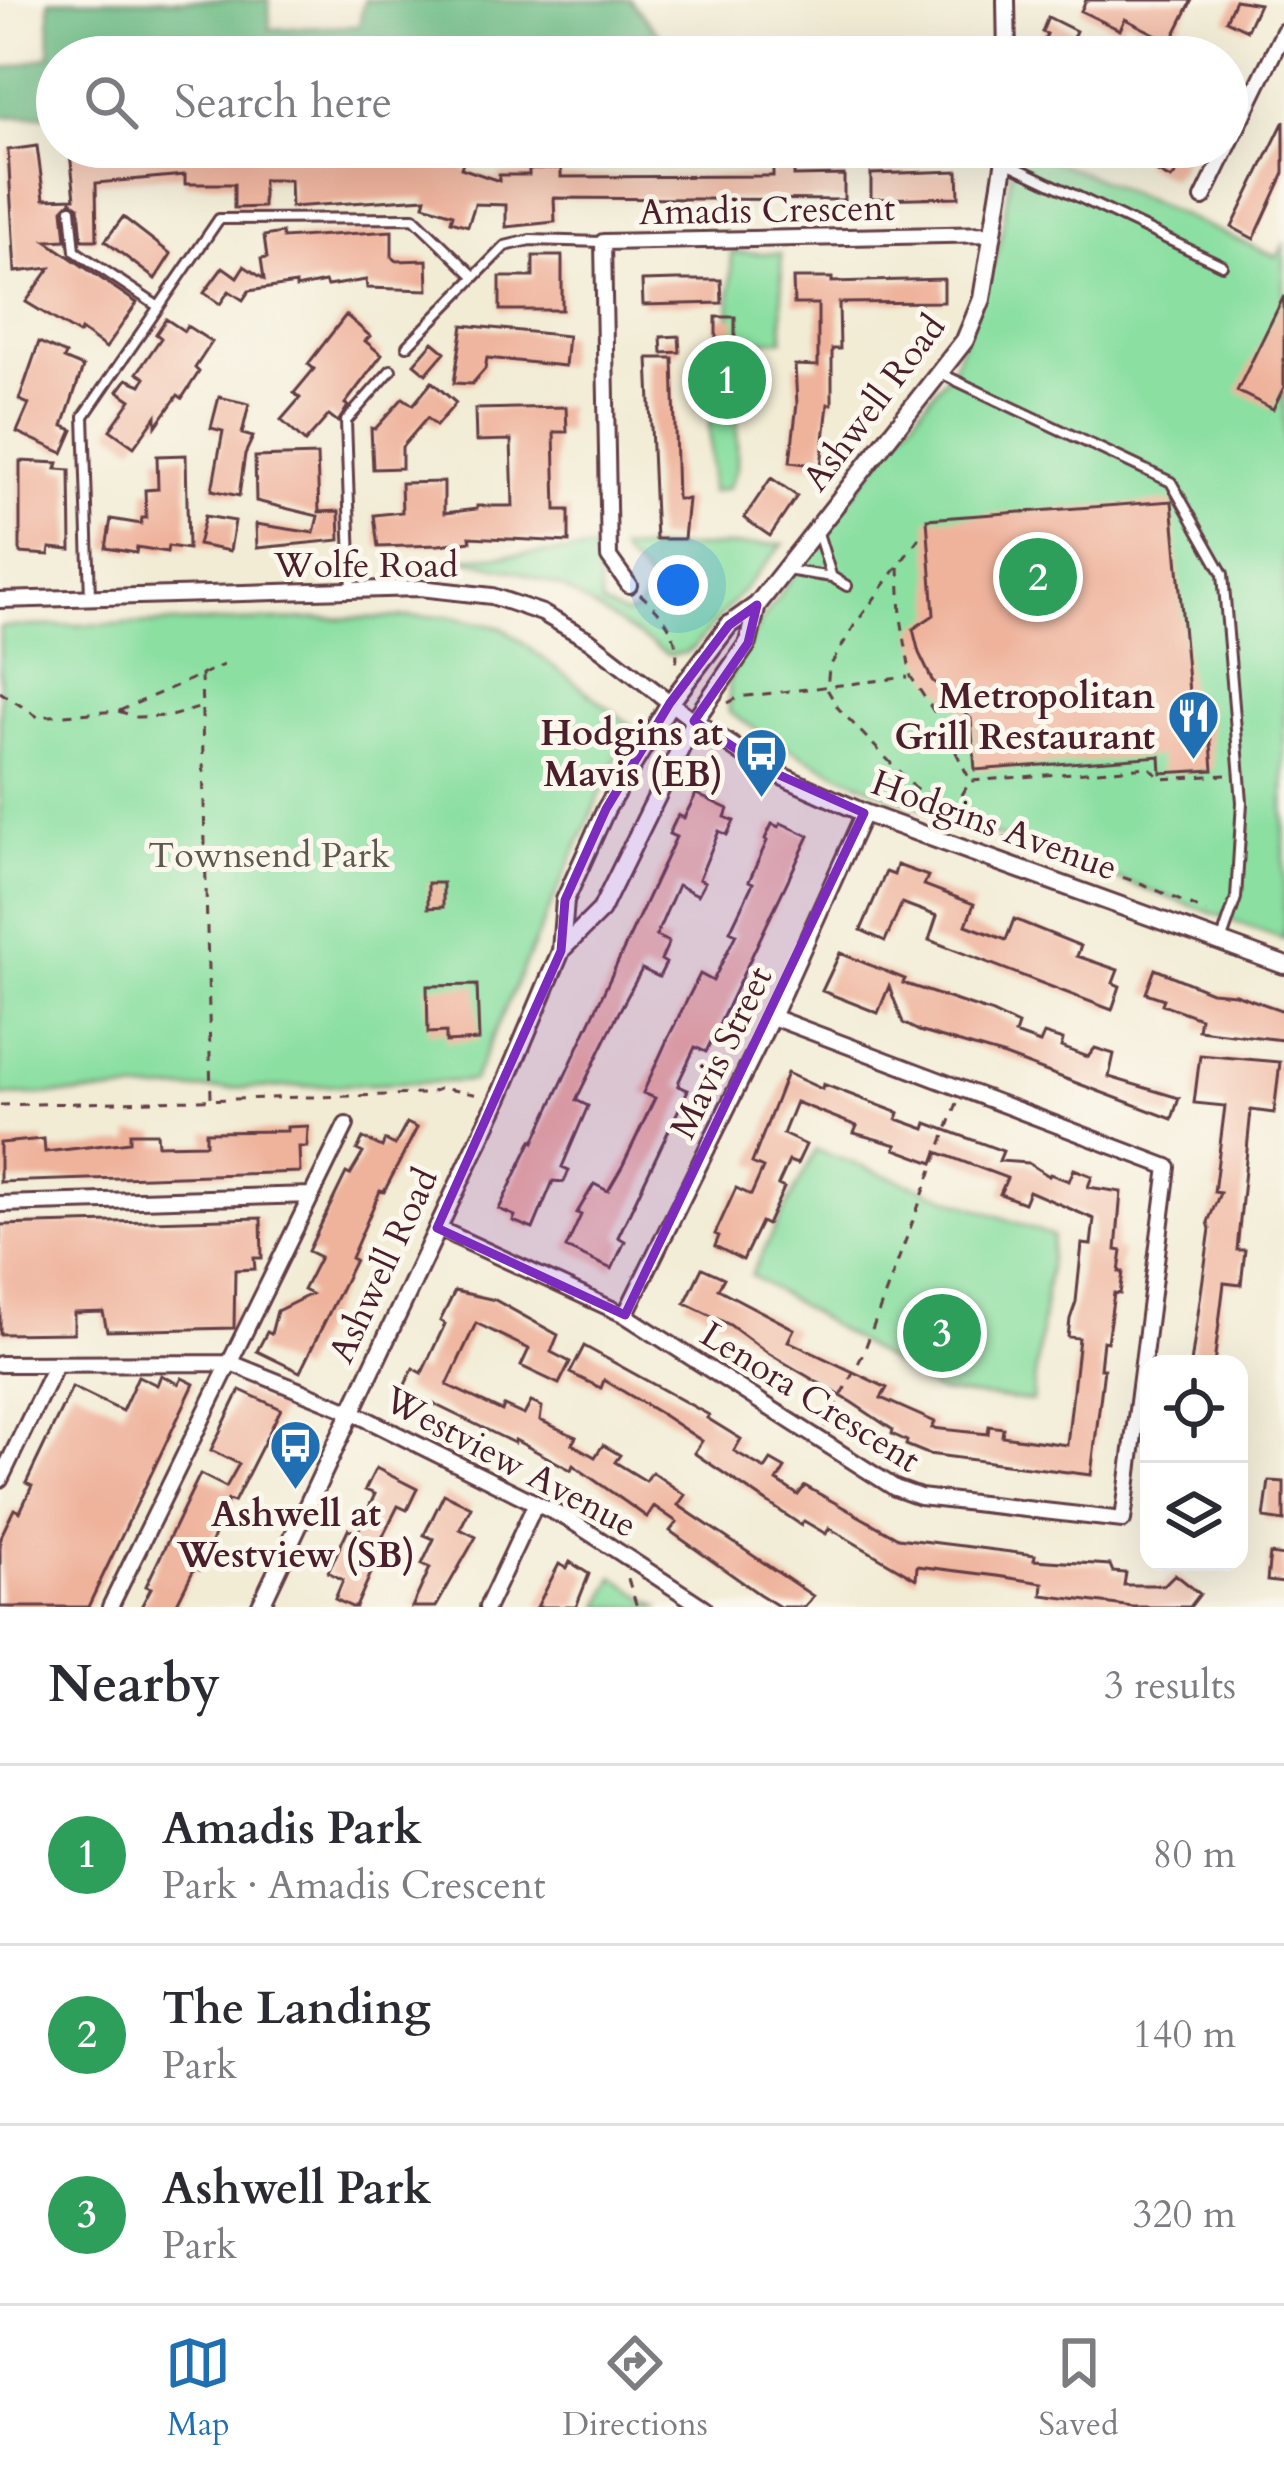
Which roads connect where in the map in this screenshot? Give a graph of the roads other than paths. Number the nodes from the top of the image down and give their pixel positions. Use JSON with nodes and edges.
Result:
{"nodes":[{"id":1,"x":1006,"y":0,"type":"edge"},
{"id":2,"x":1284,"y":31,"type":"edge"},
{"id":3,"x":1006,"y":36,"type":"edge"},
{"id":4,"x":1248,"y":105,"type":"edge"},
{"id":5,"x":1004,"y":168,"type":"edge"},
{"id":6,"x":1032,"y":168,"type":"edge"},
{"id":7,"x":1218,"y":168,"type":"edge"},
{"id":8,"x":1203,"y":198,"type":"dead end"},
{"id":9,"x":71,"y":209,"type":"dead end"},
{"id":10,"x":993,"y":234,"type":"junction"},
{"id":11,"x":603,"y":242,"type":"junction"},
{"id":12,"x":1222,"y":265,"type":"dead end"},
{"id":13,"x":473,"y":275,"type":"junction"},
{"id":14,"x":159,"y":307,"type":"junction"},
{"id":15,"x":407,"y":346,"type":"dead end"},
{"id":16,"x":391,"y":370,"type":"dead end"},
{"id":17,"x":942,"y":374,"type":"junction"},
{"id":18,"x":817,"y":530,"type":"junction"},
{"id":19,"x":786,"y":570,"type":"junction"},
{"id":20,"x":832,"y":577,"type":"junction"},
{"id":21,"x":629,"y":585,"type":"road end"},
{"id":22,"x":847,"y":586,"type":"dead end"},
{"id":23,"x":352,"y":590,"type":"junction"},
{"id":24,"x":90,"y":598,"type":"junction"},
{"id":25,"x":0,"y":601,"type":"edge"},
{"id":26,"x":758,"y":605,"type":"junction"},
{"id":27,"x":670,"y":703,"type":"junction"},
{"id":28,"x":694,"y":721,"type":"junction"},
{"id":29,"x":864,"y":813,"type":"junction"},
{"id":30,"x":1221,"y":942,"type":"junction"},
{"id":31,"x":561,"y":951,"type":"junction"},
{"id":32,"x":1284,"y":965,"type":"edge"},
{"id":33,"x":772,"y":1017,"type":"junction"},
{"id":34,"x":346,"y":1125,"type":"dead end"},
{"id":35,"x":312,"y":1195,"type":"junction"},
{"id":36,"x":0,"y":1204,"type":"edge"},
{"id":37,"x":437,"y":1228,"type":"junction"},
{"id":38,"x":625,"y":1315,"type":"junction"},
{"id":39,"x":231,"y":1363,"type":"junction"},
{"id":40,"x":0,"y":1364,"type":"edge"},
{"id":41,"x":56,"y":1364,"type":"junction"},
{"id":42,"x":350,"y":1411,"type":"junction"},
{"id":43,"x":0,"y":1480,"type":"edge"},
{"id":44,"x":536,"y":1503,"type":"junction"},
{"id":45,"x":110,"y":1607,"type":"edge"},
{"id":46,"x":260,"y":1607,"type":"edge"},
{"id":47,"x":487,"y":1607,"type":"edge"},
{"id":48,"x":703,"y":1607,"type":"edge"}],
"edges":[{"from":1,"to":3,"type":"street"},
{"from":2,"to":4,"type":"street"},
{"from":5,"to":10,"type":"street","name":"Ashwell Road"},
{"from":6,"to":12,"type":"lane"},
{"from":7,"to":8,"type":"street"},
{"from":9,"to":14,"type":"lane"},
{"from":10,"to":11,"type":"street","name":"Amadis Crescent"},
{"from":10,"to":17,"type":"street","name":"Ashwell Road"},
{"from":11,"to":13,"type":"lane"},
{"from":11,"to":21,"type":"street","name":"Amadis Crescent"},
{"from":13,"to":14,"type":"lane"},
{"from":13,"to":15,"type":"lane"},
{"from":14,"to":24,"type":"lane"},
{"from":16,"to":23,"type":"lane"},
{"from":17,"to":18,"type":"street","name":"Ashwell Road"},
{"from":17,"to":30,"type":"lane"},
{"from":18,"to":19,"type":"street","name":"Ashwell Road"},
{"from":18,"to":20,"type":"lane"},
{"from":19,"to":20,"type":"lane"},
{"from":19,"to":26,"type":"street","name":"Ashwell Road"},
{"from":20,"to":22,"type":"lane"},
{"from":23,"to":24,"type":"street","name":"Wolfe Road"},
{"from":23,"to":27,"type":"street","name":"Wolfe Road"},
{"from":24,"to":25,"type":"street","name":"Wolfe Road"},
{"from":26,"to":27,"type":"street","name":"Ashwell Road"},
{"from":26,"to":28,"type":"street","name":"Ashwell Road"},
{"from":27,"to":28,"type":"street","name":"Wolfe Road"},
{"from":27,"to":31,"type":"street","name":"Ashwell Road"},
{"from":28,"to":29,"type":"street","name":"Hodgins Avenue"},
{"from":28,"to":31,"type":"street","name":"Ashwell Road"},
{"from":29,"to":30,"type":"street","name":"Hodgins Avenue"},
{"from":29,"to":33,"type":"street","name":"Mavis Street"},
{"from":30,"to":32,"type":"street","name":"Hodgins Avenue"},
{"from":31,"to":37,"type":"street","name":"Ashwell Road"},
{"from":33,"to":38,"type":"street","name":"Mavis Street"},
{"from":33,"to":38,"type":"street","name":"Lenora Crescent"},
{"from":34,"to":35,"type":"street"},
{"from":35,"to":36,"type":"street"},
{"from":35,"to":39,"type":"street"},
{"from":37,"to":38,"type":"street","name":"Lenora Crescent"},
{"from":37,"to":42,"type":"street","name":"Ashwell Road"},
{"from":39,"to":41,"type":"street","name":"Ashwell Road"},
{"from":39,"to":42,"type":"street","name":"Ashwell Road"},
{"from":39,"to":45,"type":"street"},
{"from":40,"to":41,"type":"street","name":"Ashwell Road"},
{"from":41,"to":43,"type":"street"},
{"from":42,"to":44,"type":"street","name":"Westview Avenue"},
{"from":42,"to":46,"type":"street","name":"Ashwell Road"},
{"from":44,"to":47,"type":"street"},
{"from":44,"to":48,"type":"street","name":"Westview Avenue"}]}
